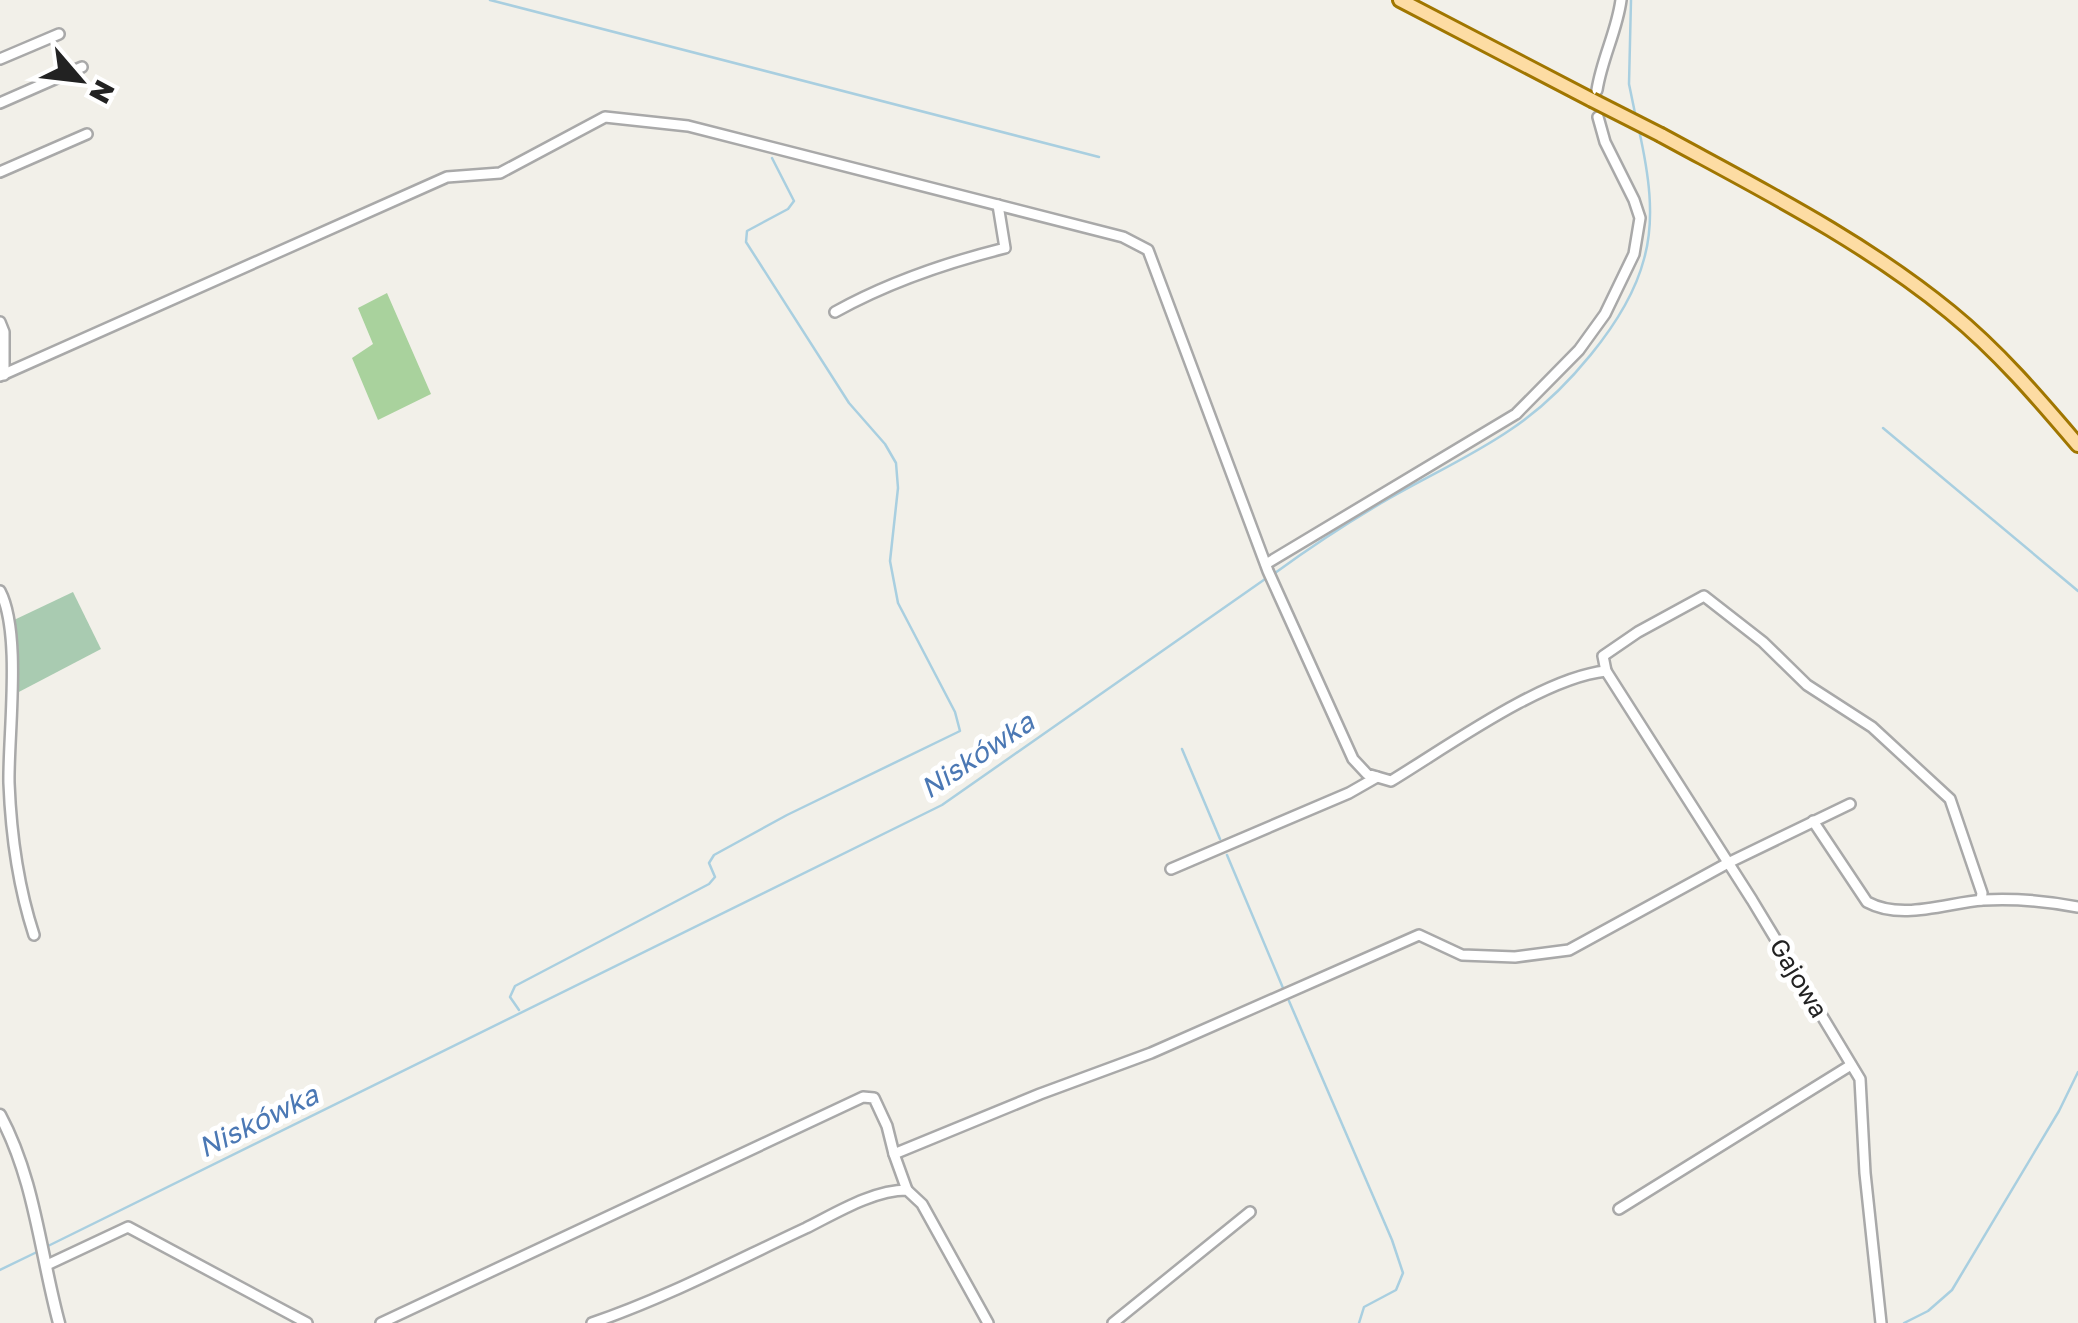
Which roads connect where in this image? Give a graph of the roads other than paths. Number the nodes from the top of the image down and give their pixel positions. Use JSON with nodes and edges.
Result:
{"nodes":[{"id":1,"x":1400,"y":0,"type":"edge"},
{"id":2,"x":1621,"y":0,"type":"edge"},
{"id":3,"x":59,"y":34,"type":"dead end"},
{"id":4,"x":0,"y":59,"type":"edge"},
{"id":5,"x":82,"y":68,"type":"dead end"},
{"id":6,"x":1594,"y":95,"type":"junction"},
{"id":7,"x":0,"y":103,"type":"edge"},
{"id":8,"x":1598,"y":117,"type":"dead end"},
{"id":9,"x":86,"y":134,"type":"dead end"},
{"id":10,"x":0,"y":172,"type":"edge"},
{"id":11,"x":998,"y":205,"type":"junction"},
{"id":12,"x":835,"y":312,"type":"dead end"},
{"id":13,"x":0,"y":322,"type":"edge"},
{"id":14,"x":2,"y":375,"type":"edge"},
{"id":15,"x":2078,"y":445,"type":"edge"},
{"id":16,"x":1267,"y":568,"type":"junction"},
{"id":17,"x":0,"y":592,"type":"edge"},
{"id":18,"x":1606,"y":672,"type":"junction"},
{"id":19,"x":1377,"y":777,"type":"junction"},
{"id":20,"x":1850,"y":804,"type":"dead end"},
{"id":21,"x":1813,"y":821,"type":"junction"},
{"id":22,"x":1728,"y":864,"type":"junction"},
{"id":23,"x":1172,"y":869,"type":"dead end"},
{"id":24,"x":1981,"y":900,"type":"junction"},
{"id":25,"x":2078,"y":907,"type":"edge"},
{"id":26,"x":34,"y":935,"type":"dead end"},
{"id":27,"x":1851,"y":1064,"type":"junction"},
{"id":28,"x":0,"y":1115,"type":"edge"},
{"id":29,"x":894,"y":1154,"type":"junction"},
{"id":30,"x":906,"y":1190,"type":"junction"},
{"id":31,"x":1619,"y":1208,"type":"dead end"},
{"id":32,"x":1250,"y":1212,"type":"dead end"},
{"id":33,"x":46,"y":1262,"type":"junction"},
{"id":34,"x":59,"y":1323,"type":"edge"},
{"id":35,"x":307,"y":1323,"type":"edge"},
{"id":36,"x":381,"y":1323,"type":"edge"},
{"id":37,"x":592,"y":1323,"type":"edge"},
{"id":38,"x":988,"y":1323,"type":"edge"},
{"id":39,"x":1113,"y":1323,"type":"edge"},
{"id":40,"x":1882,"y":1323,"type":"edge"}],
"edges":[{"from":1,"to":6,"type":"main road"},
{"from":2,"to":6,"type":"street"},
{"from":3,"to":4,"type":"street"},
{"from":5,"to":7,"type":"street"},
{"from":6,"to":15,"type":"main road","bridge":true},
{"from":8,"to":16,"type":"street"},
{"from":9,"to":10,"type":"street"},
{"from":11,"to":12,"type":"street"},
{"from":11,"to":14,"type":"street"},
{"from":11,"to":16,"type":"street"},
{"from":13,"to":14,"type":"street"},
{"from":16,"to":19,"type":"street"},
{"from":17,"to":26,"type":"street"},
{"from":18,"to":19,"type":"street"},
{"from":18,"to":22,"type":"street","name":"Gajowa"},
{"from":18,"to":24,"type":"street"},
{"from":19,"to":23,"type":"street"},
{"from":20,"to":21,"type":"street"},
{"from":21,"to":22,"type":"street"},
{"from":21,"to":24,"type":"street"},
{"from":22,"to":27,"type":"street","name":"Gajowa"},
{"from":22,"to":29,"type":"street"},
{"from":24,"to":25,"type":"street"},
{"from":27,"to":31,"type":"street"},
{"from":27,"to":40,"type":"street","name":"Gajowa"},
{"from":28,"to":33,"type":"street"},
{"from":29,"to":30,"type":"street"},
{"from":29,"to":36,"type":"street"},
{"from":30,"to":37,"type":"street"},
{"from":30,"to":38,"type":"street"},
{"from":32,"to":39,"type":"street"},
{"from":33,"to":34,"type":"street"},
{"from":33,"to":35,"type":"street"}]}
